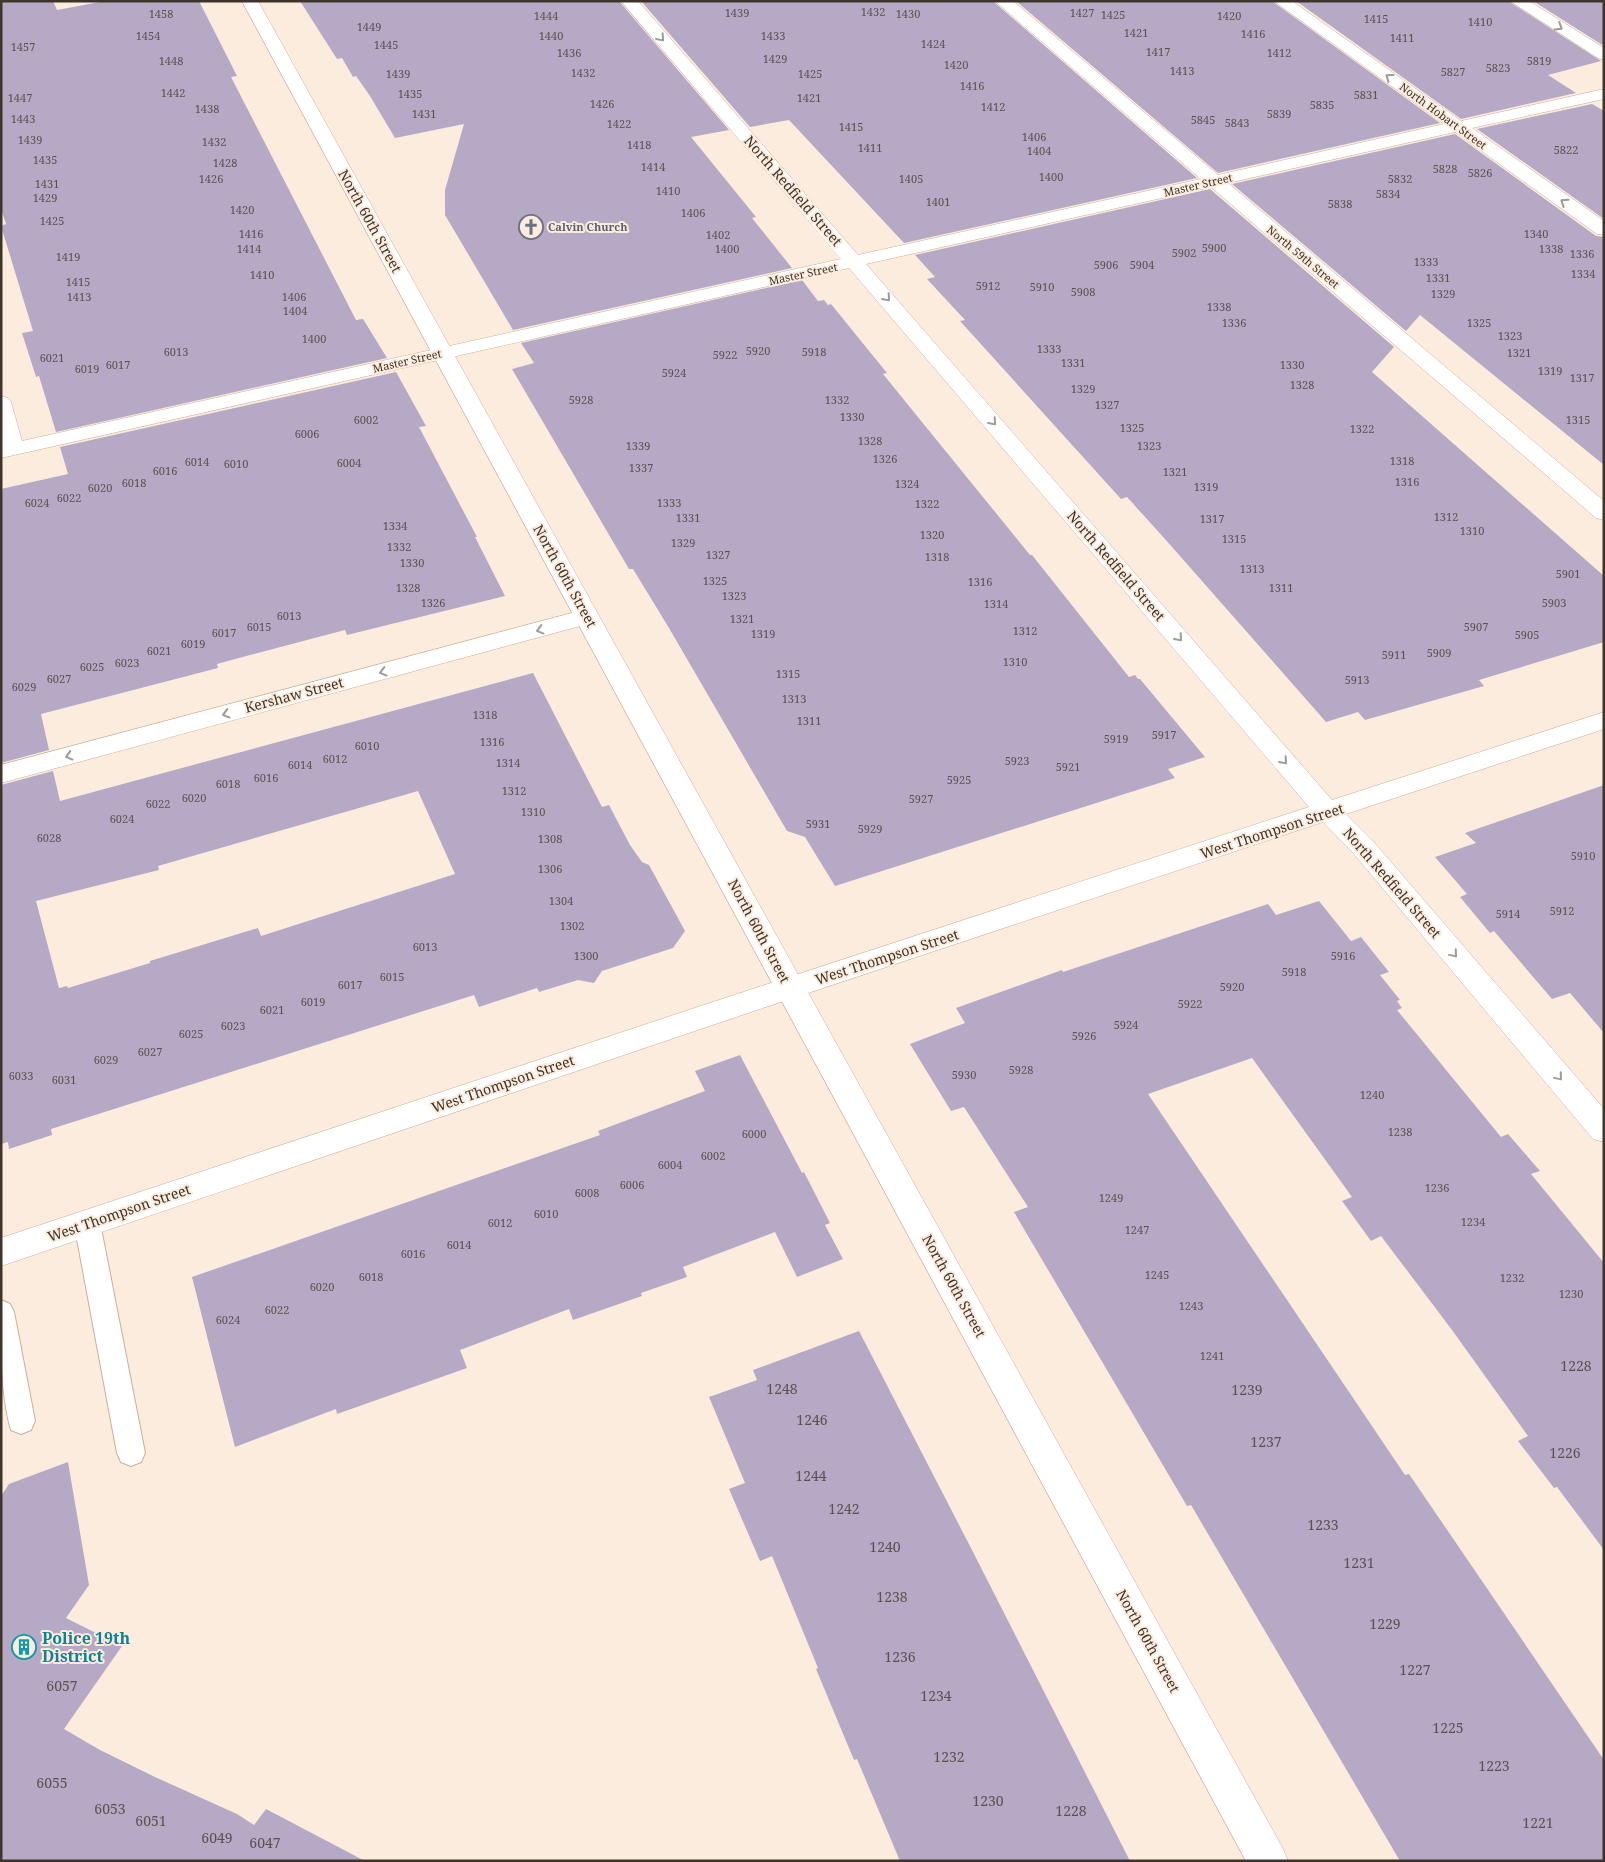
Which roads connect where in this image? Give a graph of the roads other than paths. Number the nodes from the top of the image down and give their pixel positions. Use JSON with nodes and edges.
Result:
{"nodes":[{"id":1,"x":250,"y":1,"type":"edge"},
{"id":2,"x":629,"y":1,"type":"edge"},
{"id":3,"x":1004,"y":1,"type":"edge"},
{"id":4,"x":1282,"y":1,"type":"edge"},
{"id":5,"x":1518,"y":1,"type":"edge"},
{"id":6,"x":1604,"y":55,"type":"edge"},
{"id":7,"x":1604,"y":94,"type":"edge"},
{"id":8,"x":1459,"y":127,"type":"junction"},
{"id":9,"x":1213,"y":181,"type":"junction"},
{"id":10,"x":1604,"y":230,"type":"edge"},
{"id":11,"x":854,"y":262,"type":"junction"},
{"id":12,"x":443,"y":354,"type":"junction"},
{"id":13,"x":1,"y":402,"type":"edge"},
{"id":14,"x":7,"y":450,"type":"edge"},
{"id":15,"x":1604,"y":513,"type":"edge"},
{"id":16,"x":587,"y":617,"type":"junction"},
{"id":17,"x":1604,"y":720,"type":"edge"},
{"id":18,"x":1,"y":774,"type":"edge"},
{"id":19,"x":1328,"y":812,"type":"junction"},
{"id":20,"x":790,"y":988,"type":"junction"},
{"id":21,"x":1604,"y":1130,"type":"edge"},
{"id":22,"x":87,"y":1223,"type":"junction"},
{"id":23,"x":1,"y":1252,"type":"edge"},
{"id":24,"x":1,"y":1312,"type":"edge"},
{"id":25,"x":21,"y":1421,"type":"dead end"},
{"id":26,"x":131,"y":1453,"type":"dead end"},
{"id":27,"x":1268,"y":1861,"type":"edge"}],
"edges":[{"from":1,"to":12,"type":"street","name":"North 60th Street"},
{"from":2,"to":11,"type":"street","name":"North Redfield Street","one_way":true},
{"from":3,"to":9,"type":"street","name":"North 59th Street"},
{"from":8,"to":4,"type":"street","name":"North Hobart Street","one_way":true},
{"from":5,"to":6,"type":"street","one_way":true},
{"from":7,"to":8,"type":"street","name":"Master Street"},
{"from":8,"to":9,"type":"street","name":"Master Street"},
{"from":10,"to":8,"type":"street","name":"North Hobart Street","one_way":true},
{"from":9,"to":11,"type":"street","name":"Master Street"},
{"from":9,"to":15,"type":"street","name":"North 59th Street"},
{"from":11,"to":12,"type":"street","name":"Master Street"},
{"from":11,"to":19,"type":"street","name":"North Redfield Street","one_way":true},
{"from":12,"to":14,"type":"street","name":"Master Street"},
{"from":12,"to":16,"type":"street","name":"North 60th Street"},
{"from":13,"to":14,"type":"street"},
{"from":16,"to":18,"type":"street","name":"Kershaw Street","one_way":true},
{"from":16,"to":20,"type":"street","name":"North 60th Street"},
{"from":17,"to":19,"type":"street","name":"West Thompson Street"},
{"from":19,"to":20,"type":"street","name":"West Thompson Street"},
{"from":19,"to":21,"type":"street","name":"North Redfield Street","one_way":true},
{"from":20,"to":22,"type":"street","name":"West Thompson Street"},
{"from":20,"to":27,"type":"street","name":"North 60th Street"},
{"from":22,"to":23,"type":"street","name":"West Thompson Street"},
{"from":22,"to":26,"type":"lane"},
{"from":24,"to":25,"type":"lane"}]}
